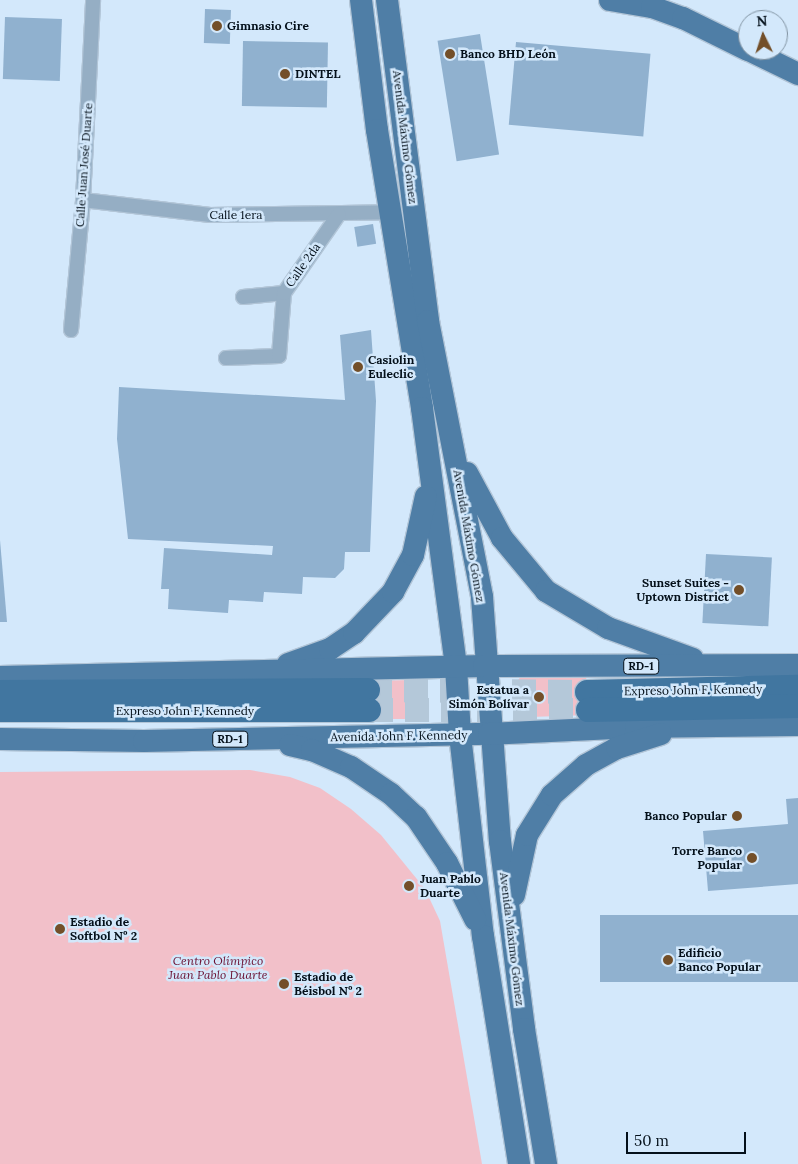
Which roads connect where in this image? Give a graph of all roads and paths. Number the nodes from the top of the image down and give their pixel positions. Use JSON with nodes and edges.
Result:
{"nodes":[{"id":1,"x":93,"y":0,"type":"edge"},
{"id":2,"x":361,"y":0,"type":"edge"},
{"id":3,"x":387,"y":0,"type":"edge"},
{"id":4,"x":610,"y":0,"type":"edge"},
{"id":5,"x":651,"y":4,"type":"edge"},
{"id":6,"x":738,"y":45,"type":"edge"},
{"id":7,"x":769,"y":60,"type":"edge"},
{"id":8,"x":798,"y":74,"type":"edge"},
{"id":9,"x":82,"y":200,"type":"junction"},
{"id":10,"x":391,"y":212,"type":"junction"},
{"id":11,"x":339,"y":214,"type":"junction"},
{"id":12,"x":284,"y":294,"type":"junction"},
{"id":13,"x":244,"y":297,"type":"dead end"},
{"id":14,"x":71,"y":330,"type":"dead end"},
{"id":15,"x":226,"y":358,"type":"dead end"},
{"id":16,"x":452,"y":443,"type":"junction"},
{"id":17,"x":428,"y":457,"type":"junction"},
{"id":18,"x":723,"y":665,"type":"junction"},
{"id":19,"x":798,"y":665,"type":"edge"},
{"id":20,"x":484,"y":666,"type":"junction"},
{"id":21,"x":456,"y":668,"type":"junction"},
{"id":22,"x":241,"y":672,"type":"junction"},
{"id":23,"x":0,"y":677,"type":"edge"},
{"id":24,"x":798,"y":687,"type":"edge"},
{"id":25,"x":0,"y":692,"type":"edge"},
{"id":26,"x":798,"y":706,"type":"edge"},
{"id":27,"x":0,"y":710,"type":"edge"},
{"id":28,"x":798,"y":725,"type":"edge"},
{"id":29,"x":725,"y":726,"type":"junction"},
{"id":30,"x":490,"y":734,"type":"junction"},
{"id":31,"x":460,"y":735,"type":"junction"},
{"id":32,"x":257,"y":738,"type":"junction"},
{"id":33,"x":0,"y":739,"type":"edge"},
{"id":34,"x":512,"y":930,"type":"junction"},
{"id":35,"x":483,"y":936,"type":"junction"},
{"id":36,"x":519,"y":1164,"type":"edge"},
{"id":37,"x":546,"y":1164,"type":"edge"}],
"edges":[{"from":1,"to":9,"type":"street","name":"Calle Juan José Duarte"},
{"from":2,"to":10,"type":"main road","name":"Avenida Máximo Gómez"},
{"from":3,"to":16,"type":"main road","name":"Avenida Máximo Gómez"},
{"from":4,"to":5,"type":"main road"},
{"from":5,"to":6,"type":"main road"},
{"from":7,"to":8,"type":"main road"},
{"from":9,"to":11,"type":"street","name":"Calle 1era"},
{"from":9,"to":14,"type":"street","name":"Calle Juan José Duarte"},
{"from":10,"to":11,"type":"street","name":"Calle 1era"},
{"from":10,"to":17,"type":"main road","name":"Avenida Máximo Gómez"},
{"from":11,"to":12,"type":"street","name":"Calle 2da"},
{"from":12,"to":13,"type":"street"},
{"from":12,"to":15,"type":"street","name":"Calle 2da"},
{"from":16,"to":18,"type":"main road"},
{"from":16,"to":20,"type":"main road","name":"Avenida Máximo Gómez"},
{"from":17,"to":21,"type":"main road","name":"Avenida Máximo Gómez"},
{"from":17,"to":22,"type":"main road"},
{"from":18,"to":19,"type":"main road","number":"RD-1"},
{"from":18,"to":20,"type":"main road","number":"RD-1"},
{"from":20,"to":21,"type":"main road","number":"RD-1"},
{"from":20,"to":30,"type":"main road","name":"Avenida Máximo Gómez"},
{"from":21,"to":22,"type":"main road","number":"RD-1"},
{"from":21,"to":31,"type":"main road","name":"Avenida Máximo Gómez"},
{"from":22,"to":23,"type":"main road","number":"RD-1"},
{"from":24,"to":26,"type":"highway","name":"Expreso John F. Kennedy","number":"RD-1"},
{"from":25,"to":27,"type":"highway","name":"Expreso John F. Kennedy"},
{"from":28,"to":29,"type":"main road","name":"Avenida John F. Kennedy","number":"RD-1"},
{"from":29,"to":30,"type":"main road","name":"Avenida John F. Kennedy","number":"RD-1"},
{"from":29,"to":34,"type":"main road"},
{"from":30,"to":31,"type":"main road","name":"Avenida John F. Kennedy","number":"RD-1"},
{"from":30,"to":34,"type":"main road","name":"Avenida Máximo Gómez"},
{"from":31,"to":32,"type":"main road","name":"Avenida John F. Kennedy","number":"RD-1"},
{"from":31,"to":35,"type":"main road","name":"Avenida Máximo Gómez"},
{"from":32,"to":33,"type":"main road","name":"Avenida John F. Kennedy","number":"RD-1"},
{"from":32,"to":35,"type":"main road"},
{"from":34,"to":37,"type":"main road","name":"Avenida Máximo Gómez"},
{"from":35,"to":36,"type":"main road","name":"Avenida Máximo Gómez"}]}
